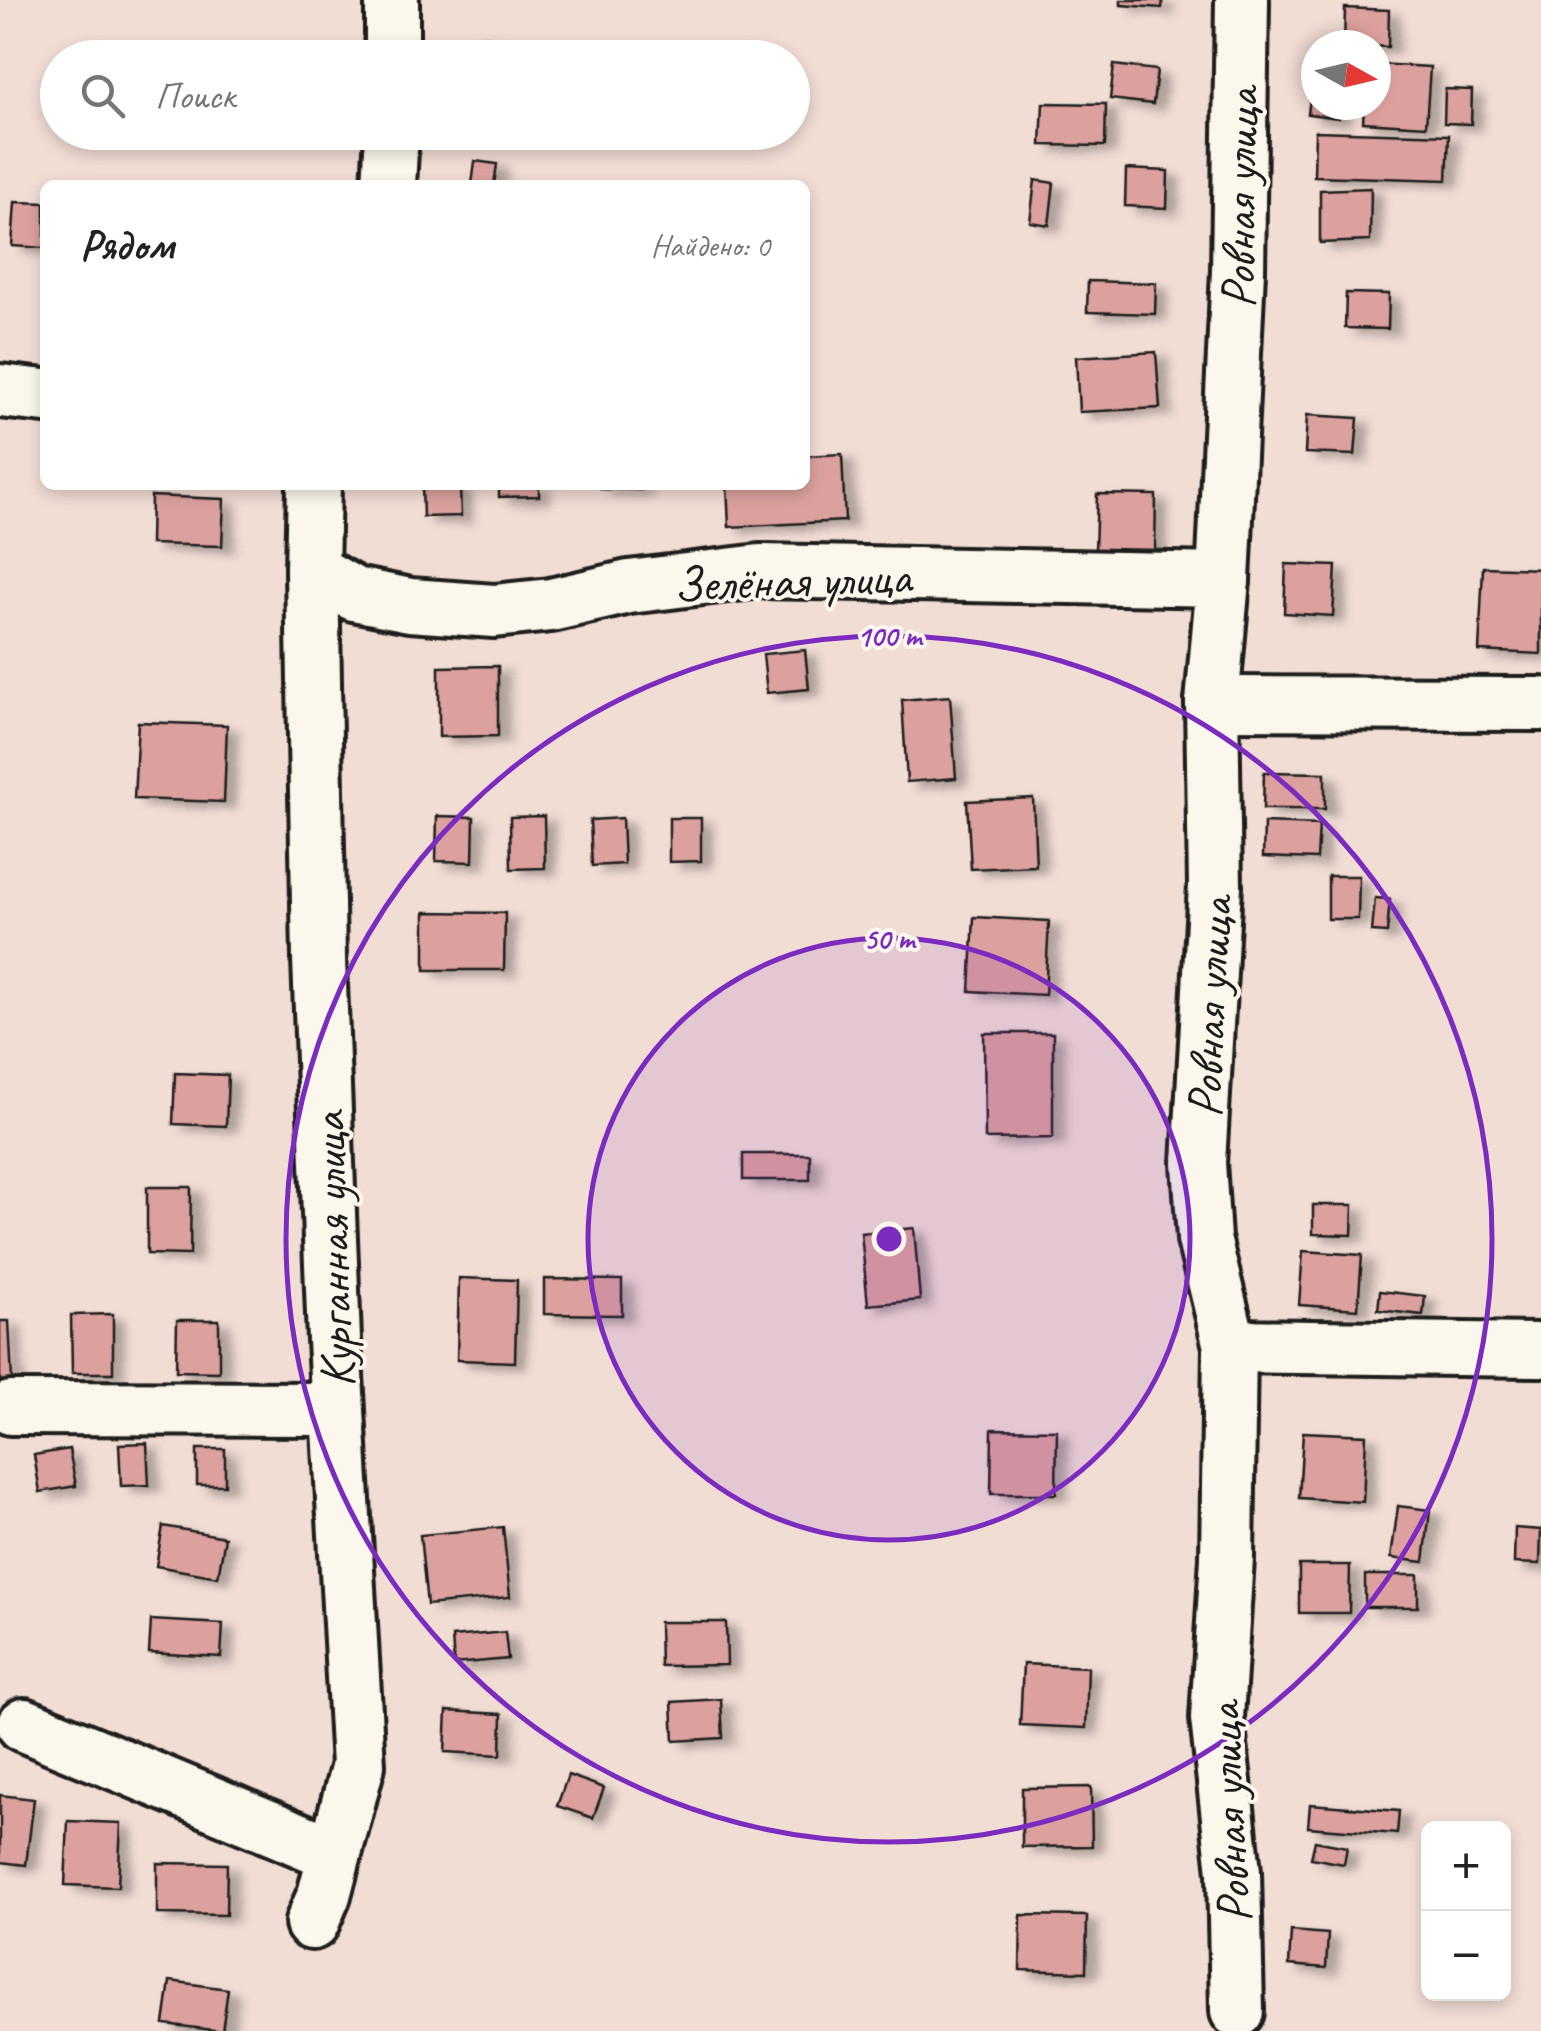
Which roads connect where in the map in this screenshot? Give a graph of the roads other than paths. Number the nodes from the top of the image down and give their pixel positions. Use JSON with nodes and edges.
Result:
{"nodes":[{"id":1,"x":392,"y":0,"type":"edge"},
{"id":2,"x":1242,"y":0,"type":"edge"},
{"id":3,"x":392,"y":40,"type":"edge"},
{"id":4,"x":391,"y":150,"type":"edge"},
{"id":5,"x":389,"y":180,"type":"edge"},
{"id":6,"x":0,"y":391,"type":"edge"},
{"id":7,"x":40,"y":395,"type":"edge"},
{"id":8,"x":314,"y":490,"type":"edge"},
{"id":9,"x":312,"y":570,"type":"junction"},
{"id":10,"x":1222,"y":580,"type":"junction"},
{"id":11,"x":1212,"y":703,"type":"junction"},
{"id":12,"x":1541,"y":704,"type":"edge"},
{"id":13,"x":1230,"y":1346,"type":"junction"},
{"id":14,"x":1541,"y":1350,"type":"edge"},
{"id":15,"x":11,"y":1408,"type":"dead end"},
{"id":16,"x":338,"y":1409,"type":"junction"},
{"id":17,"x":24,"y":1726,"type":"dead end"},
{"id":18,"x":334,"y":1854,"type":"junction"},
{"id":19,"x":312,"y":1923,"type":"dead end"},
{"id":20,"x":1236,"y":2011,"type":"dead end"}],
"edges":[{"from":1,"to":3,"type":"street"},
{"from":2,"to":10,"type":"street","name":"Ровная улица"},
{"from":4,"to":5,"type":"street"},
{"from":6,"to":7,"type":"street"},
{"from":8,"to":9,"type":"street","name":"Курганная улица"},
{"from":9,"to":10,"type":"street","name":"Зелёная улица"},
{"from":9,"to":16,"type":"street","name":"Курганная улица"},
{"from":10,"to":11,"type":"street","name":"Ровная улица"},
{"from":11,"to":12,"type":"street"},
{"from":11,"to":13,"type":"street","name":"Ровная улица"},
{"from":13,"to":14,"type":"street"},
{"from":13,"to":20,"type":"street","name":"Ровная улица"},
{"from":15,"to":16,"type":"street"},
{"from":16,"to":18,"type":"street","name":"Курганная улица"},
{"from":17,"to":18,"type":"street"},
{"from":18,"to":19,"type":"street","name":"Курганная улица"}]}
